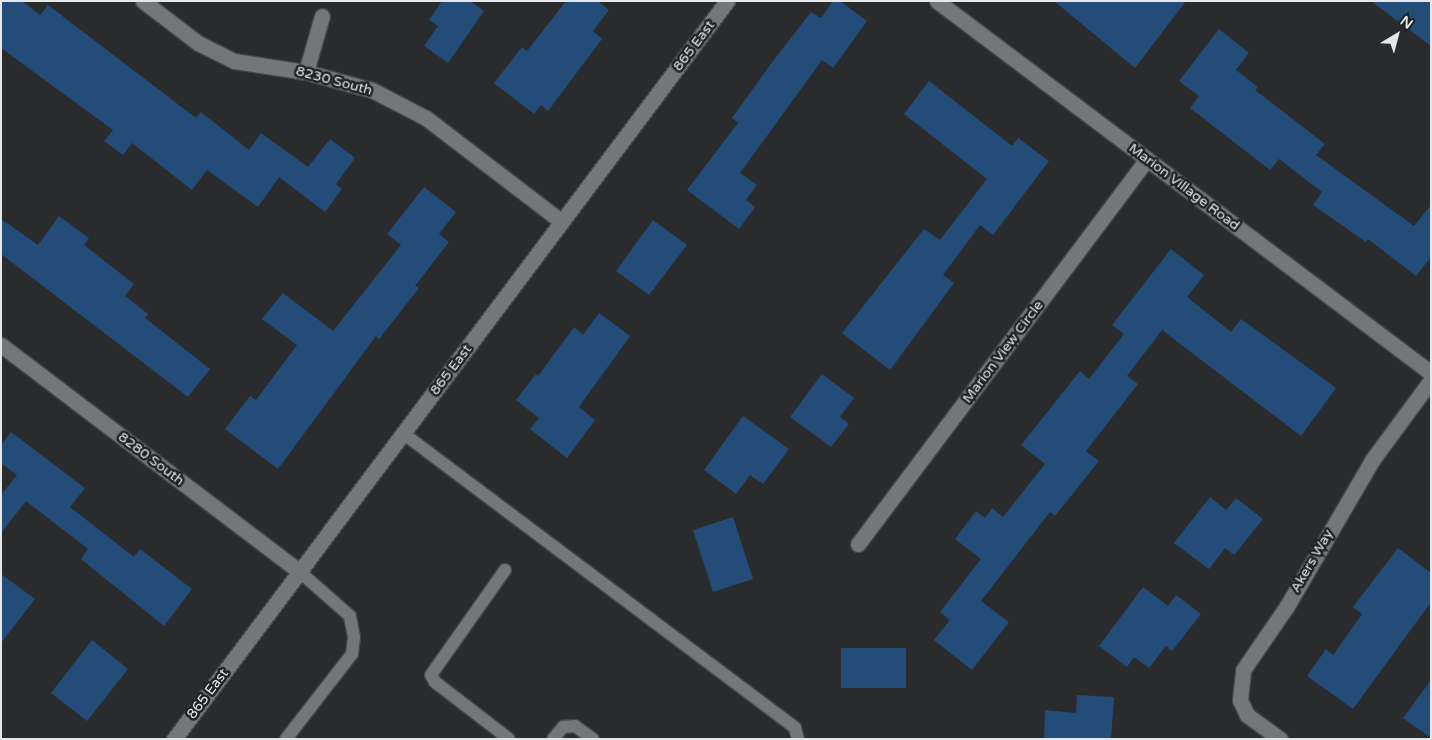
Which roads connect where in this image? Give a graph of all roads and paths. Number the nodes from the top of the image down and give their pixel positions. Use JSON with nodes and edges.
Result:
{"nodes":[{"id":1,"x":143,"y":1,"type":"edge"},
{"id":2,"x":727,"y":1,"type":"edge"},
{"id":3,"x":936,"y":1,"type":"edge"},
{"id":4,"x":322,"y":16,"type":"dead end"},
{"id":5,"x":306,"y":72,"type":"junction"},
{"id":6,"x":1147,"y":159,"type":"junction"},
{"id":7,"x":562,"y":222,"type":"junction"},
{"id":8,"x":1,"y":346,"type":"edge"},
{"id":9,"x":1431,"y":373,"type":"edge"},
{"id":10,"x":1431,"y":380,"type":"edge"},
{"id":11,"x":404,"y":434,"type":"junction"},
{"id":12,"x":858,"y":544,"type":"dead end"},
{"id":13,"x":505,"y":570,"type":"dead end"},
{"id":14,"x":300,"y":572,"type":"junction"},
{"id":15,"x":174,"y":739,"type":"edge"},
{"id":16,"x":286,"y":739,"type":"edge"},
{"id":17,"x":509,"y":739,"type":"edge"},
{"id":18,"x":553,"y":739,"type":"edge"},
{"id":19,"x":593,"y":739,"type":"edge"},
{"id":20,"x":798,"y":739,"type":"edge"},
{"id":21,"x":1280,"y":739,"type":"edge"}],
"edges":[{"from":1,"to":5,"type":"street","name":"8230 South"},
{"from":2,"to":7,"type":"street","name":"865 East"},
{"from":3,"to":6,"type":"street","name":"Marion Village Road"},
{"from":4,"to":5,"type":"street"},
{"from":5,"to":7,"type":"street","name":"8230 South"},
{"from":6,"to":9,"type":"street","name":"Marion Village Road"},
{"from":6,"to":12,"type":"street","name":"Marion View Circle"},
{"from":7,"to":11,"type":"street","name":"865 East"},
{"from":8,"to":14,"type":"street","name":"8280 South"},
{"from":10,"to":21,"type":"street","name":"Akers Way"},
{"from":11,"to":14,"type":"street","name":"865 East"},
{"from":11,"to":20,"type":"lane"},
{"from":13,"to":17,"type":"lane"},
{"from":14,"to":15,"type":"street","name":"865 East"},
{"from":14,"to":16,"type":"lane"},
{"from":18,"to":19,"type":"lane"}]}
